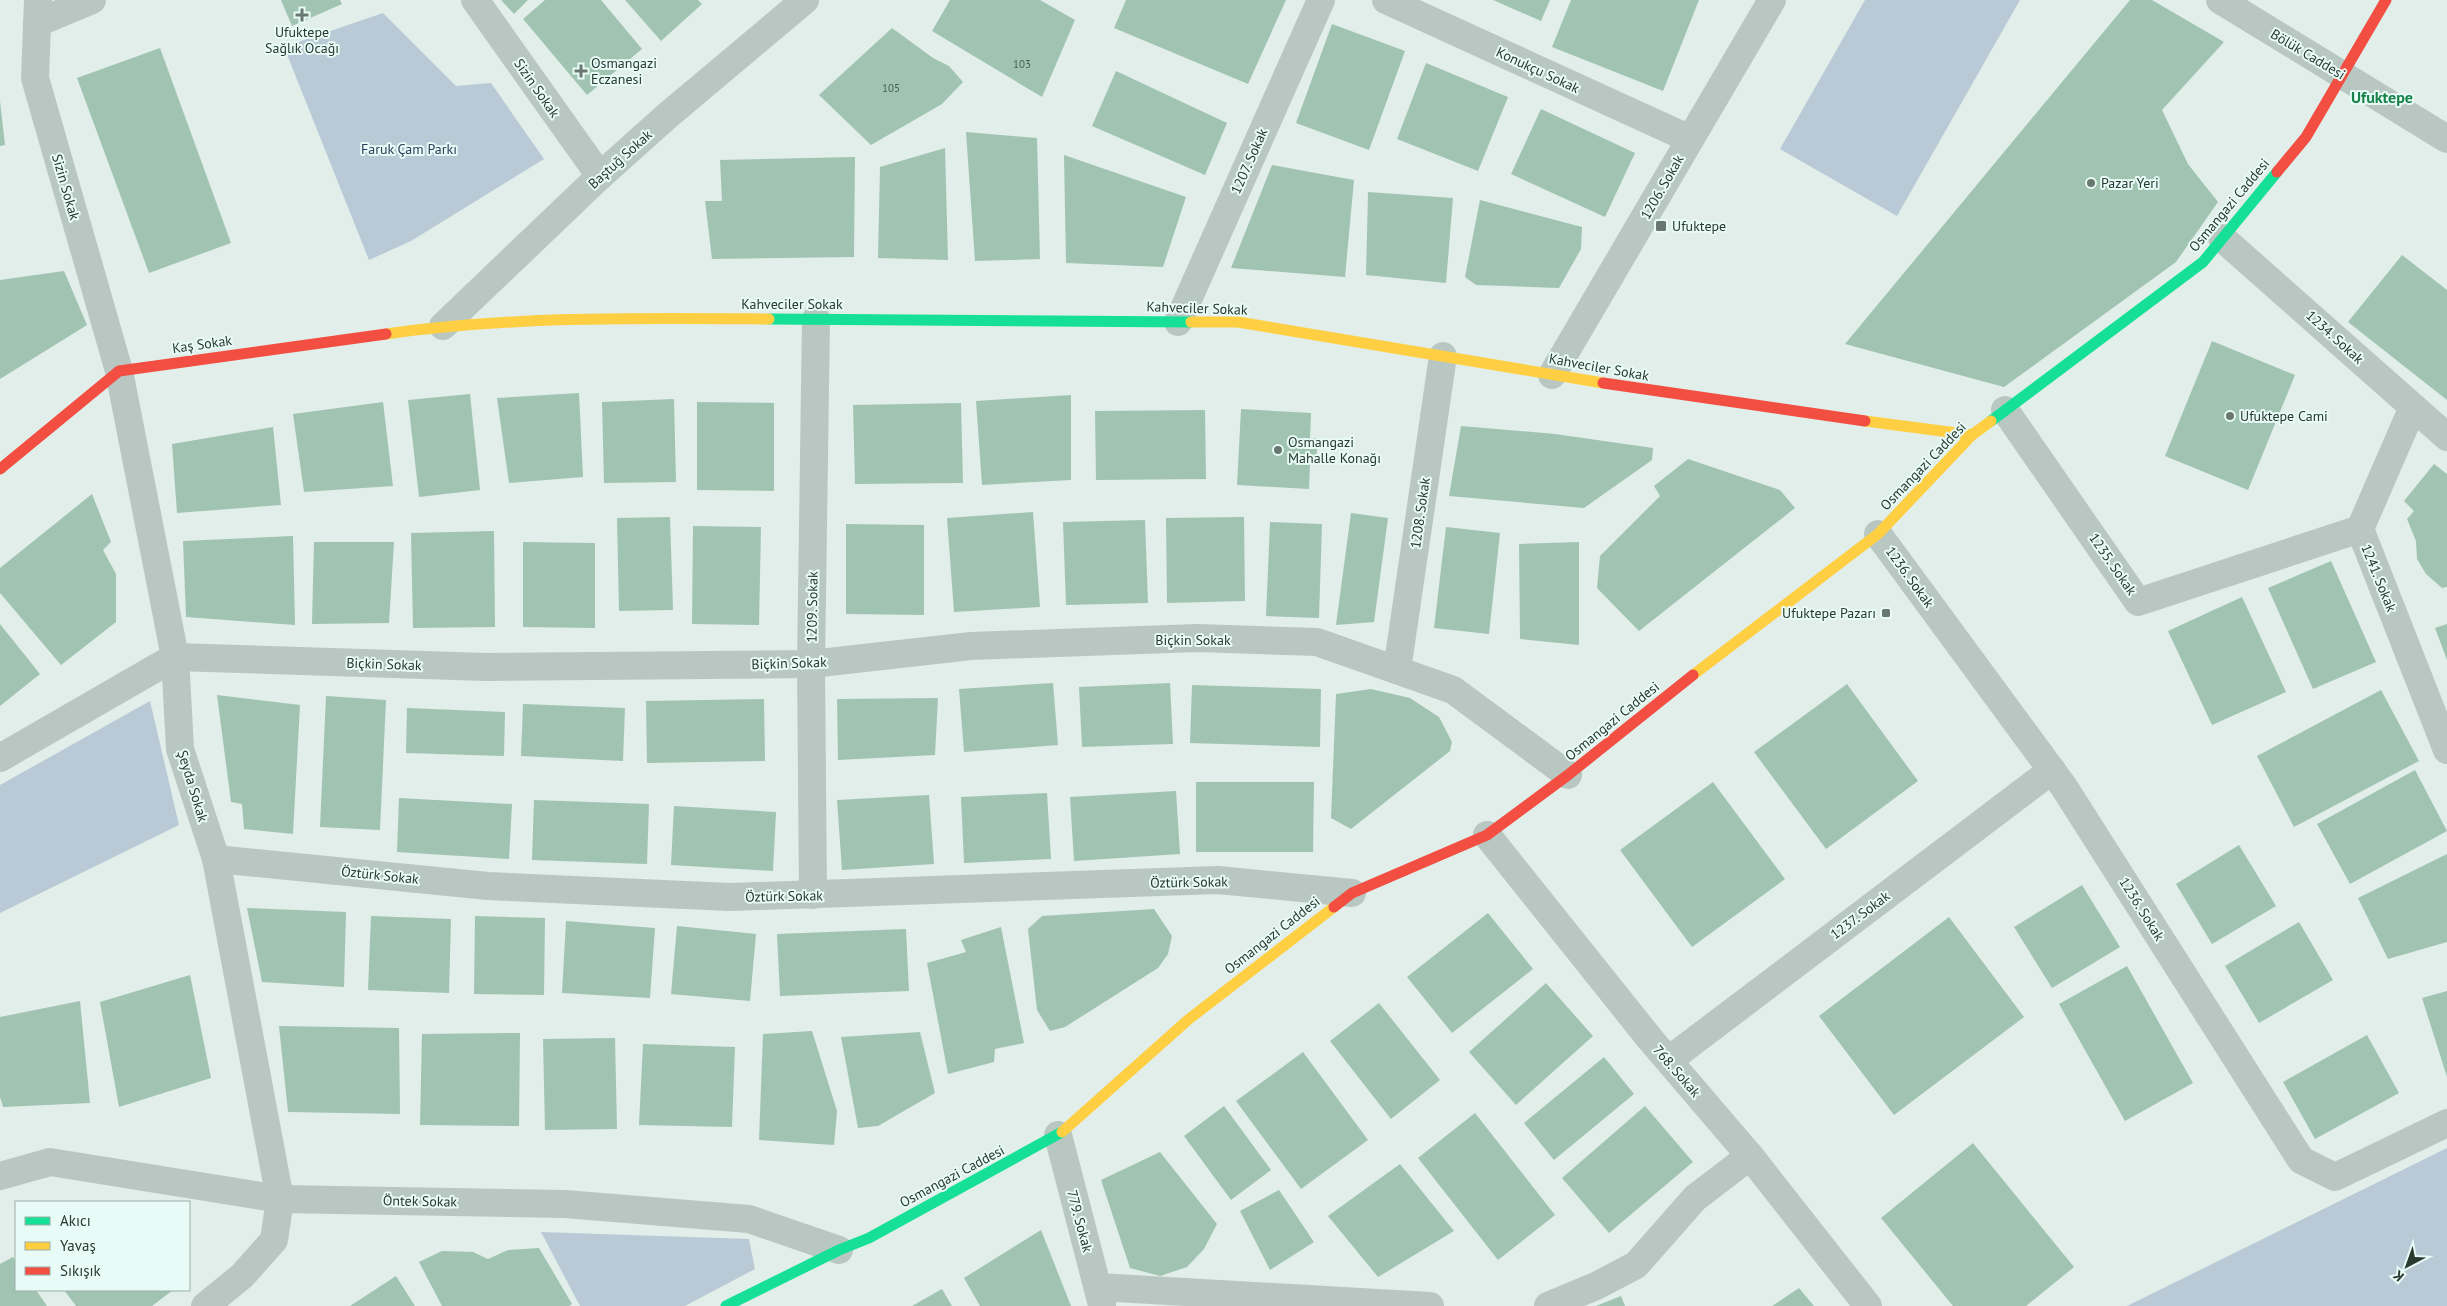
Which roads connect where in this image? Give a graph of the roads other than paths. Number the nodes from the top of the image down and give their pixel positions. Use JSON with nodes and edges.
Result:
{"nodes":[{"id":1,"x":92,"y":0,"type":"edge"},
{"id":2,"x":475,"y":0,"type":"edge"},
{"id":3,"x":805,"y":0,"type":"edge"},
{"id":4,"x":1321,"y":0,"type":"edge"},
{"id":5,"x":1386,"y":0,"type":"edge"},
{"id":6,"x":1772,"y":0,"type":"edge"},
{"id":7,"x":2220,"y":0,"type":"edge"},
{"id":8,"x":2386,"y":0,"type":"edge"},
{"id":9,"x":38,"y":11,"type":"edge"},
{"id":10,"x":2342,"y":75,"type":"junction"},
{"id":11,"x":1690,"y":139,"type":"junction"},
{"id":12,"x":2447,"y":139,"type":"edge"},
{"id":13,"x":600,"y":176,"type":"junction"},
{"id":14,"x":2222,"y":238,"type":"junction"},
{"id":15,"x":816,"y":319,"type":"junction"},
{"id":16,"x":1178,"y":322,"type":"junction"},
{"id":17,"x":443,"y":326,"type":"junction"},
{"id":18,"x":1443,"y":356,"type":"junction"},
{"id":19,"x":119,"y":371,"type":"junction"},
{"id":20,"x":1552,"y":374,"type":"junction"},
{"id":21,"x":2414,"y":407,"type":"junction"},
{"id":22,"x":2005,"y":410,"type":"junction"},
{"id":23,"x":1972,"y":435,"type":"junction"},
{"id":24,"x":2447,"y":437,"type":"edge"},
{"id":25,"x":0,"y":469,"type":"edge"},
{"id":26,"x":2360,"y":529,"type":"junction"},
{"id":27,"x":1878,"y":534,"type":"junction"},
{"id":28,"x":175,"y":657,"type":"junction"},
{"id":29,"x":811,"y":664,"type":"junction"},
{"id":30,"x":1397,"y":670,"type":"junction"},
{"id":31,"x":2447,"y":750,"type":"edge"},
{"id":32,"x":0,"y":758,"type":"edge"},
{"id":33,"x":2052,"y":770,"type":"junction"},
{"id":34,"x":1568,"y":775,"type":"junction"},
{"id":35,"x":1487,"y":835,"type":"junction"},
{"id":36,"x":216,"y":860,"type":"junction"},
{"id":37,"x":1352,"y":893,"type":"junction"},
{"id":38,"x":813,"y":895,"type":"junction"},
{"id":39,"x":1669,"y":1060,"type":"junction"},
{"id":40,"x":2447,"y":1123,"type":"edge"},
{"id":41,"x":1058,"y":1135,"type":"junction"},
{"id":42,"x":1750,"y":1156,"type":"junction"},
{"id":43,"x":0,"y":1176,"type":"edge"},
{"id":44,"x":280,"y":1199,"type":"junction"},
{"id":45,"x":839,"y":1250,"type":"junction"},
{"id":46,"x":1100,"y":1296,"type":"edge"},
{"id":47,"x":205,"y":1306,"type":"edge"},
{"id":48,"x":726,"y":1306,"type":"edge"},
{"id":49,"x":1430,"y":1306,"type":"edge"},
{"id":50,"x":1548,"y":1306,"type":"edge"},
{"id":51,"x":1868,"y":1306,"type":"edge"}],
"edges":[{"from":1,"to":9,"type":"street"},
{"from":2,"to":13,"type":"street","name":"Sizin Sokak"},
{"from":3,"to":13,"type":"street","name":"Baştuğ Sokak"},
{"from":4,"to":16,"type":"street","name":"1207. Sokak"},
{"from":5,"to":11,"type":"street","name":"Konukçu Sokak"},
{"from":6,"to":11,"type":"street","name":"1206. Sokak"},
{"from":7,"to":10,"type":"street","name":"Bölük Caddesi"},
{"from":8,"to":10,"type":"main road","name":"Osmangazi Caddesi"},
{"from":9,"to":19,"type":"street","name":"Sizin Sokak"},
{"from":10,"to":12,"type":"street","name":"Bölük Caddesi"},
{"from":10,"to":14,"type":"main road","name":"Osmangazi Caddesi"},
{"from":11,"to":20,"type":"street","name":"1206. Sokak"},
{"from":13,"to":17,"type":"street","name":"Baştuğ Sokak"},
{"from":14,"to":21,"type":"street","name":"1234. Sokak"},
{"from":14,"to":22,"type":"main road","name":"Osmangazi Caddesi"},
{"from":15,"to":16,"type":"main road","name":"Kahveciler Sokak"},
{"from":15,"to":17,"type":"main road","name":"Kahveciler Sokak"},
{"from":15,"to":29,"type":"street","name":"1209. Sokak"},
{"from":16,"to":18,"type":"main road","name":"Kahveciler Sokak"},
{"from":17,"to":19,"type":"main road","name":"Kaş Sokak"},
{"from":18,"to":20,"type":"main road","name":"Kahveciler Sokak"},
{"from":18,"to":30,"type":"street","name":"1208. Sokak"},
{"from":19,"to":25,"type":"main road"},
{"from":19,"to":28,"type":"street","name":"Şeyda Sokak"},
{"from":20,"to":23,"type":"main road","name":"Kahveciler Sokak"},
{"from":21,"to":24,"type":"street","name":"1234. Sokak"},
{"from":21,"to":26,"type":"street","name":"1241. Sokak"},
{"from":22,"to":23,"type":"main road","name":"Osmangazi Caddesi"},
{"from":22,"to":26,"type":"street","name":"1235. Sokak"},
{"from":23,"to":27,"type":"main road","name":"Osmangazi Caddesi"},
{"from":26,"to":31,"type":"street","name":"1241. Sokak"},
{"from":27,"to":33,"type":"street","name":"1236. Sokak"},
{"from":27,"to":34,"type":"main road","name":"Osmangazi Caddesi"},
{"from":28,"to":29,"type":"street","name":"Biçkin Sokak"},
{"from":28,"to":32,"type":"street"},
{"from":28,"to":36,"type":"street","name":"Şeyda Sokak"},
{"from":29,"to":30,"type":"street","name":"Biçkin Sokak"},
{"from":29,"to":38,"type":"street","name":"1209. Sokak"},
{"from":30,"to":34,"type":"street","name":"Biçkin Sokak"},
{"from":33,"to":39,"type":"street","name":"1237. Sokak"},
{"from":33,"to":40,"type":"street","name":"1236. Sokak"},
{"from":34,"to":35,"type":"main road","name":"Osmangazi Caddesi"},
{"from":35,"to":37,"type":"main road","name":"Osmangazi Caddesi"},
{"from":35,"to":39,"type":"street","name":"768. Sokak"},
{"from":36,"to":38,"type":"street","name":"Öztürk Sokak"},
{"from":36,"to":44,"type":"street","name":"Şeyda Sokak"},
{"from":37,"to":38,"type":"street","name":"Öztürk Sokak"},
{"from":37,"to":41,"type":"main road","name":"Osmangazi Caddesi"},
{"from":39,"to":42,"type":"street","name":"768. Sokak"},
{"from":41,"to":45,"type":"main road","name":"Osmangazi Caddesi"},
{"from":41,"to":46,"type":"street","name":"779. Sokak"},
{"from":42,"to":50,"type":"street"},
{"from":42,"to":51,"type":"street","name":"768. Sokak"},
{"from":43,"to":44,"type":"street","name":"Öntek Sokak"},
{"from":44,"to":45,"type":"street","name":"Öntek Sokak"},
{"from":44,"to":47,"type":"street","name":"Şeyda Sokak"},
{"from":45,"to":48,"type":"main road","name":"Osmangazi Caddesi"},
{"from":46,"to":49,"type":"street"}]}
